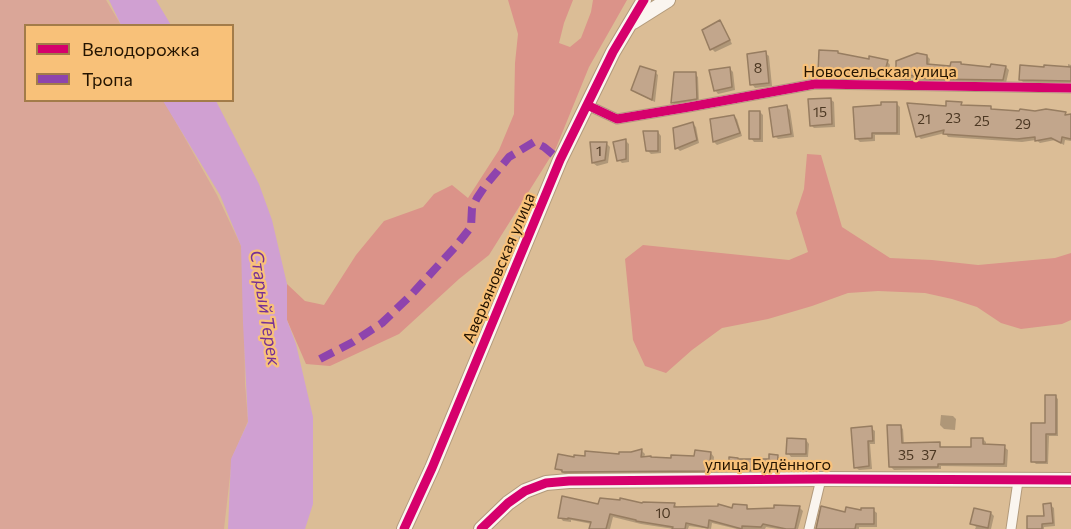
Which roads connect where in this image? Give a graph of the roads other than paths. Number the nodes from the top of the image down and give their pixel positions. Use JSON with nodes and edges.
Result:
{"nodes":[{"id":1,"x":644,"y":0,"type":"edge"},
{"id":2,"x":668,"y":0,"type":"edge"},
{"id":3,"x":631,"y":24,"type":"junction"},
{"id":4,"x":1071,"y":88,"type":"edge"},
{"id":5,"x":587,"y":105,"type":"junction"},
{"id":6,"x":821,"y":479,"type":"junction"},
{"id":7,"x":1018,"y":480,"type":"junction"},
{"id":8,"x":1071,"y":480,"type":"edge"},
{"id":9,"x":404,"y":529,"type":"edge"},
{"id":10,"x":481,"y":529,"type":"edge"},
{"id":11,"x":809,"y":529,"type":"edge"},
{"id":12,"x":1011,"y":529,"type":"edge"}],
"edges":[{"from":1,"to":3,"type":"street","name":"Аверьяновская улица"},
{"from":2,"to":3,"type":"street"},
{"from":3,"to":5,"type":"street","name":"Аверьяновская улица"},
{"from":4,"to":5,"type":"street","name":"Новосельская улица"},
{"from":5,"to":9,"type":"street","name":"Аверьяновская улица"},
{"from":6,"to":7,"type":"street","name":"улица Будённого"},
{"from":6,"to":10,"type":"street","name":"улица Будённого"},
{"from":6,"to":11,"type":"street"},
{"from":7,"to":8,"type":"street","name":"улица Будённого"},
{"from":7,"to":12,"type":"street"}]}
